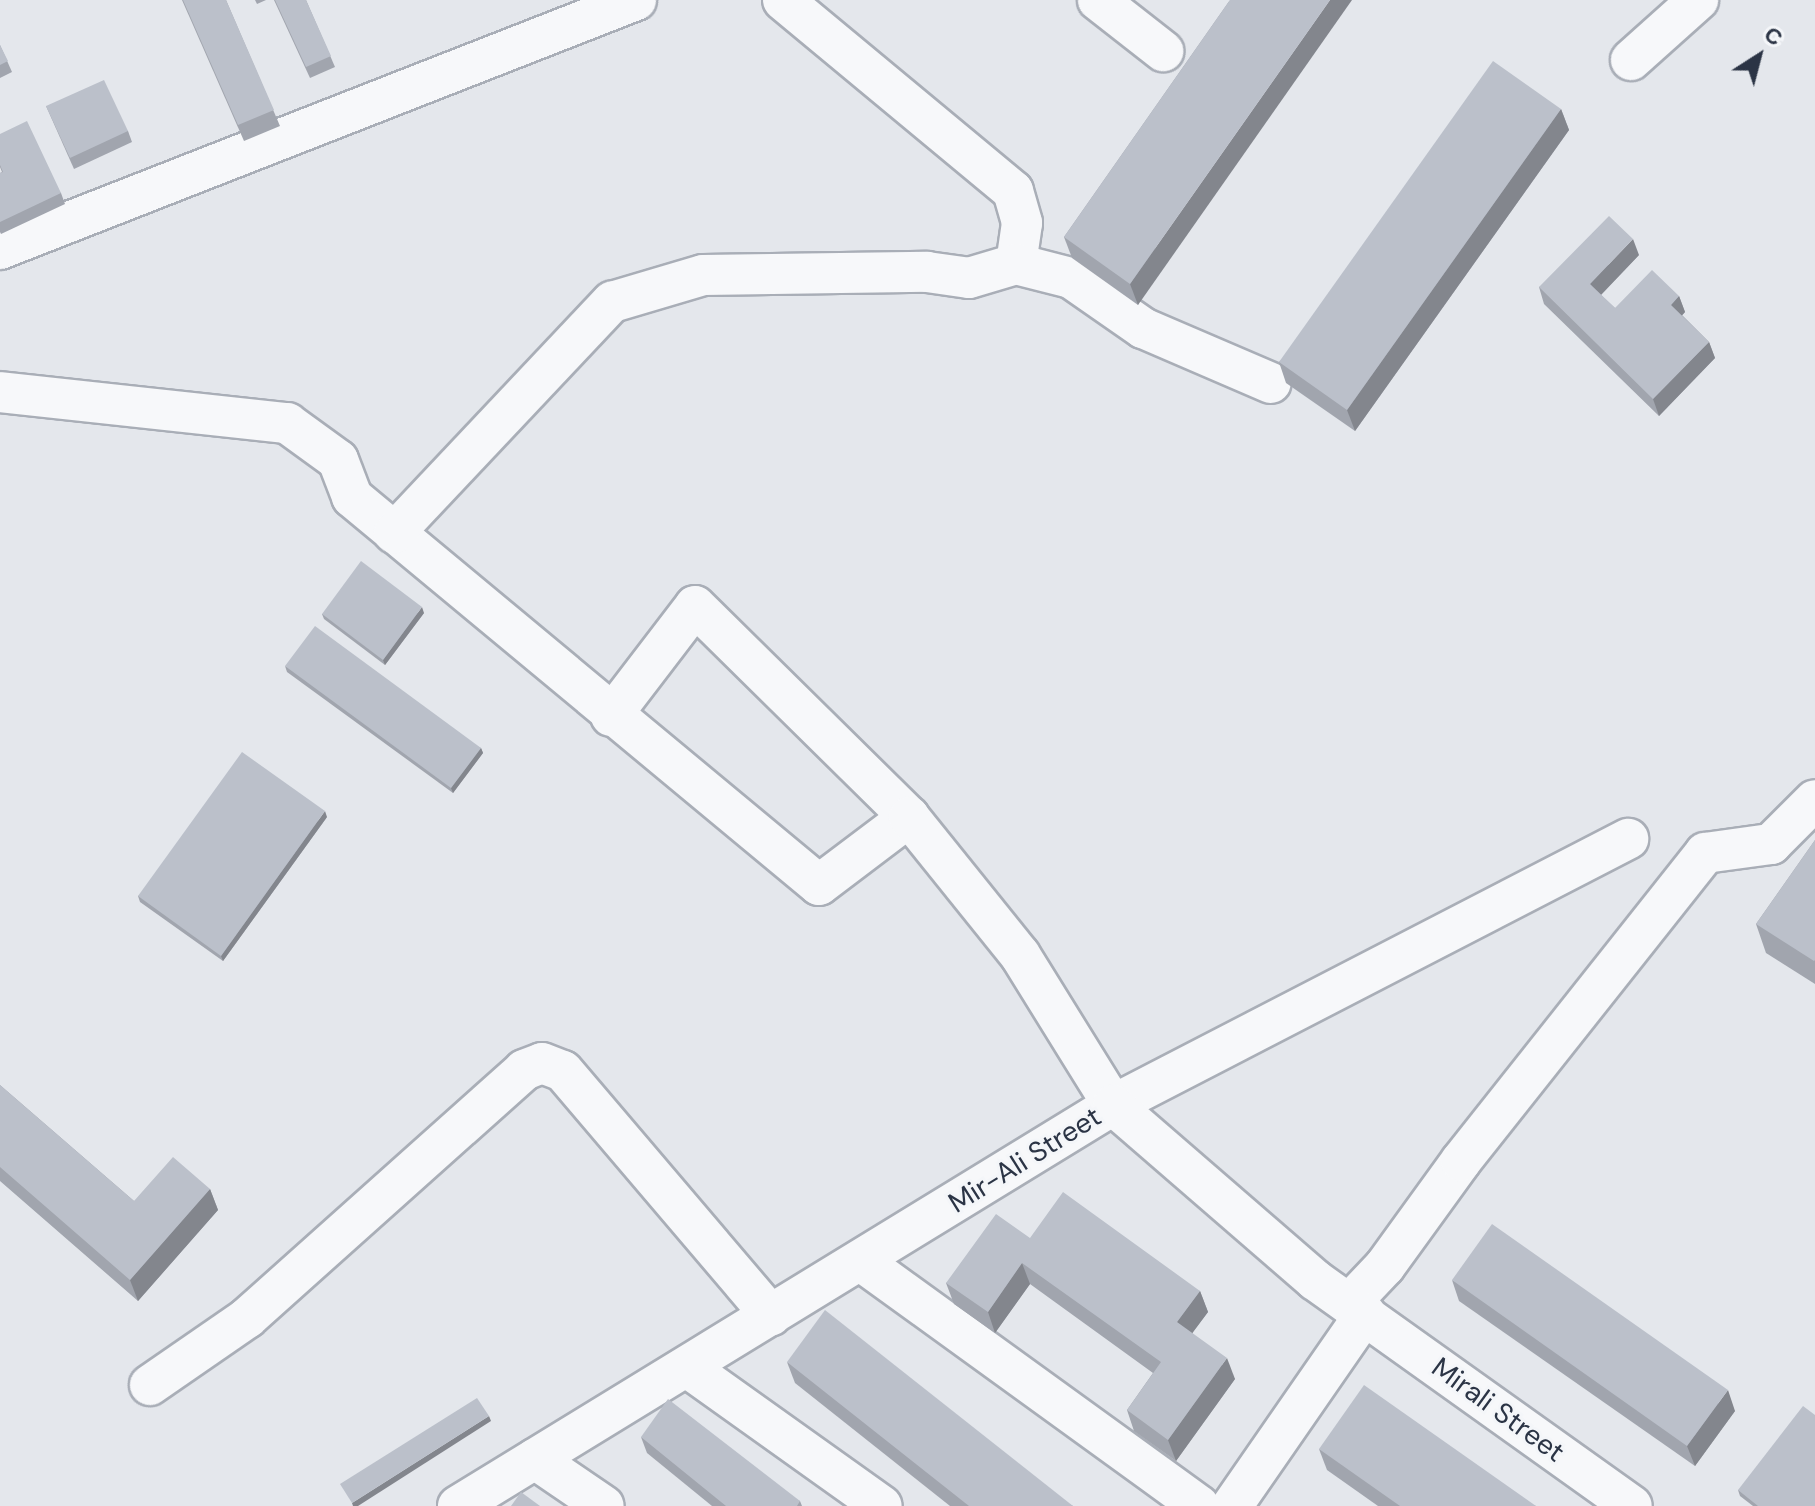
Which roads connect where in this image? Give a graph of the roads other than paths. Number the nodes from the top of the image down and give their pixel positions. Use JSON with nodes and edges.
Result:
{"nodes":[{"id":1,"x":783,"y":0,"type":"edge"},
{"id":2,"x":1098,"y":0,"type":"edge"},
{"id":3,"x":1698,"y":0,"type":"edge"},
{"id":4,"x":618,"y":3,"type":"edge"},
{"id":5,"x":1163,"y":51,"type":"dead end"},
{"id":6,"x":1631,"y":60,"type":"dead end"},
{"id":7,"x":0,"y":249,"type":"edge"},
{"id":8,"x":1016,"y":264,"type":"junction"},
{"id":9,"x":1271,"y":383,"type":"dead end"},
{"id":10,"x":0,"y":392,"type":"edge"},
{"id":11,"x":394,"y":533,"type":"junction"},
{"id":12,"x":611,"y":716,"type":"junction"},
{"id":13,"x":1815,"y":800,"type":"edge"},
{"id":14,"x":909,"y":817,"type":"junction"},
{"id":15,"x":1628,"y":839,"type":"dead end"},
{"id":16,"x":1113,"y":1105,"type":"junction"},
{"id":17,"x":861,"y":1261,"type":"junction"},
{"id":18,"x":1357,"y":1309,"type":"junction"},
{"id":19,"x":771,"y":1315,"type":"junction"},
{"id":20,"x":687,"y":1367,"type":"junction"},
{"id":21,"x":150,"y":1385,"type":"dead end"},
{"id":22,"x":535,"y":1459,"type":"junction"},
{"id":23,"x":458,"y":1506,"type":"edge"},
{"id":24,"x":604,"y":1506,"type":"edge"},
{"id":25,"x":882,"y":1506,"type":"edge"},
{"id":26,"x":1199,"y":1506,"type":"edge"},
{"id":27,"x":1232,"y":1506,"type":"edge"},
{"id":28,"x":1632,"y":1506,"type":"edge"}],
"edges":[{"from":1,"to":8,"type":"street"},
{"from":2,"to":5,"type":"street"},
{"from":3,"to":6,"type":"street"},
{"from":4,"to":7,"type":"street"},
{"from":8,"to":9,"type":"street"},
{"from":8,"to":11,"type":"street"},
{"from":10,"to":11,"type":"street"},
{"from":11,"to":12,"type":"street"},
{"from":12,"to":14,"type":"street"},
{"from":12,"to":14,"type":"street"},
{"from":13,"to":18,"type":"street"},
{"from":14,"to":16,"type":"street"},
{"from":15,"to":16,"type":"street"},
{"from":16,"to":17,"type":"street","name":"Mir-Ali Street"},
{"from":16,"to":18,"type":"street","name":"Mir-Ali Street"},
{"from":17,"to":19,"type":"street","name":"Mir-Ali Street"},
{"from":17,"to":26,"type":"street"},
{"from":18,"to":27,"type":"street"},
{"from":18,"to":28,"type":"street","name":"Mirali Street"},
{"from":19,"to":20,"type":"street","name":"Mir-Ali Street"},
{"from":19,"to":21,"type":"street"},
{"from":20,"to":22,"type":"street","name":"Mir-Ali Street"},
{"from":20,"to":25,"type":"street"},
{"from":22,"to":23,"type":"street","name":"Mir-Ali Street"},
{"from":22,"to":24,"type":"street"}]}
